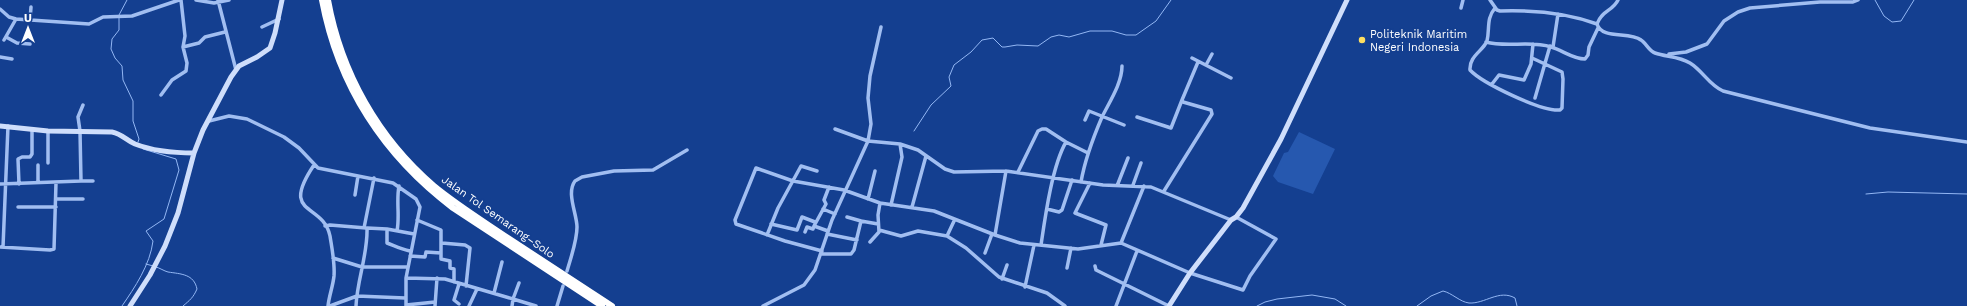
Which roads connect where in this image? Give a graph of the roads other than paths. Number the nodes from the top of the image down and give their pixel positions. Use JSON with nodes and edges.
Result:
{"nodes":[{"id":1,"x":180,"y":0,"type":"edge"},
{"id":2,"x":196,"y":0,"type":"edge"},
{"id":3,"x":229,"y":0,"type":"edge"},
{"id":4,"x":282,"y":0,"type":"edge"},
{"id":5,"x":322,"y":0,"type":"edge"},
{"id":6,"x":328,"y":0,"type":"edge"},
{"id":7,"x":1347,"y":0,"type":"edge"},
{"id":8,"x":1463,"y":0,"type":"edge"},
{"id":9,"x":1490,"y":0,"type":"edge"},
{"id":10,"x":1618,"y":0,"type":"edge"},
{"id":11,"x":1858,"y":0,"type":"edge"},
{"id":12,"x":218,"y":1,"type":"edge"},
{"id":13,"x":31,"y":7,"type":"dead end"},
{"id":14,"x":1461,"y":8,"type":"dead end"},
{"id":15,"x":1495,"y":8,"type":"junction"},
{"id":16,"x":0,"y":9,"type":"edge"},
{"id":17,"x":1558,"y":14,"type":"junction"},
{"id":18,"x":16,"y":19,"type":"junction"},
{"id":19,"x":278,"y":19,"type":"junction"},
{"id":20,"x":30,"y":20,"type":"junction"},
{"id":21,"x":1598,"y":26,"type":"junction"},
{"id":22,"x":262,"y":27,"type":"dead end"},
{"id":23,"x":881,"y":27,"type":"dead end"},
{"id":24,"x":225,"y":32,"type":"junction"},
{"id":25,"x":1486,"y":42,"type":"junction"},
{"id":26,"x":30,"y":44,"type":"dead end"},
{"id":27,"x":1533,"y":44,"type":"junction"},
{"id":28,"x":183,"y":47,"type":"junction"},
{"id":29,"x":1551,"y":47,"type":"junction"},
{"id":30,"x":1212,"y":54,"type":"dead end"},
{"id":31,"x":1668,"y":54,"type":"junction"},
{"id":32,"x":0,"y":57,"type":"edge"},
{"id":33,"x":1192,"y":58,"type":"dead end"},
{"id":34,"x":1532,"y":58,"type":"junction"},
{"id":35,"x":12,"y":59,"type":"dead end"},
{"id":36,"x":1198,"y":62,"type":"junction"},
{"id":37,"x":1545,"y":64,"type":"junction"},
{"id":38,"x":1206,"y":65,"type":"junction"},
{"id":39,"x":1122,"y":66,"type":"dead end"},
{"id":40,"x":236,"y":70,"type":"junction"},
{"id":41,"x":1231,"y":78,"type":"dead end"},
{"id":42,"x":1492,"y":84,"type":"junction"},
{"id":43,"x":161,"y":95,"type":"dead end"},
{"id":44,"x":1535,"y":98,"type":"dead end"},
{"id":45,"x":1182,"y":100,"type":"junction"},
{"id":46,"x":83,"y":105,"type":"dead end"},
{"id":47,"x":1103,"y":116,"type":"junction"},
{"id":48,"x":1137,"y":117,"type":"dead end"},
{"id":49,"x":1085,"y":120,"type":"dead end"},
{"id":50,"x":208,"y":121,"type":"junction"},
{"id":51,"x":1124,"y":125,"type":"dead end"},
{"id":52,"x":0,"y":126,"type":"edge"},
{"id":53,"x":8,"y":126,"type":"junction"},
{"id":54,"x":32,"y":129,"type":"junction"},
{"id":55,"x":835,"y":129,"type":"dead end"},
{"id":56,"x":48,"y":131,"type":"junction"},
{"id":57,"x":80,"y":131,"type":"junction"},
{"id":58,"x":868,"y":141,"type":"junction"},
{"id":59,"x":1066,"y":142,"type":"junction"},
{"id":60,"x":1967,"y":142,"type":"edge"},
{"id":61,"x":900,"y":144,"type":"junction"},
{"id":62,"x":687,"y":150,"type":"dead end"},
{"id":63,"x":194,"y":153,"type":"junction"},
{"id":64,"x":1088,"y":153,"type":"junction"},
{"id":65,"x":926,"y":156,"type":"junction"},
{"id":66,"x":1128,"y":158,"type":"dead end"},
{"id":67,"x":48,"y":163,"type":"dead end"},
{"id":68,"x":1141,"y":163,"type":"dead end"},
{"id":69,"x":38,"y":165,"type":"dead end"},
{"id":70,"x":314,"y":165,"type":"junction"},
{"id":71,"x":817,"y":171,"type":"dead end"},
{"id":72,"x":875,"y":171,"type":"dead end"},
{"id":73,"x":1006,"y":171,"type":"junction"},
{"id":74,"x":1018,"y":172,"type":"junction"},
{"id":75,"x":358,"y":176,"type":"junction"},
{"id":76,"x":1054,"y":177,"type":"junction"},
{"id":77,"x":374,"y":178,"type":"junction"},
{"id":78,"x":1072,"y":180,"type":"junction"},
{"id":79,"x":81,"y":181,"type":"junction"},
{"id":80,"x":93,"y":181,"type":"dead end"},
{"id":81,"x":793,"y":181,"type":"junction"},
{"id":82,"x":1081,"y":182,"type":"junction"},
{"id":83,"x":38,"y":183,"type":"junction"},
{"id":84,"x":56,"y":183,"type":"junction"},
{"id":85,"x":1090,"y":183,"type":"junction"},
{"id":86,"x":0,"y":184,"type":"edge"},
{"id":87,"x":6,"y":184,"type":"junction"},
{"id":88,"x":19,"y":184,"type":"junction"},
{"id":89,"x":1133,"y":185,"type":"junction"},
{"id":90,"x":399,"y":186,"type":"junction"},
{"id":91,"x":1117,"y":186,"type":"junction"},
{"id":92,"x":1144,"y":186,"type":"junction"},
{"id":93,"x":829,"y":187,"type":"junction"},
{"id":94,"x":844,"y":190,"type":"junction"},
{"id":95,"x":1164,"y":191,"type":"junction"},
{"id":96,"x":355,"y":195,"type":"dead end"},
{"id":97,"x":56,"y":199,"type":"junction"},
{"id":98,"x":83,"y":199,"type":"dead end"},
{"id":99,"x":868,"y":199,"type":"junction"},
{"id":100,"x":880,"y":202,"type":"junction"},
{"id":101,"x":891,"y":205,"type":"junction"},
{"id":102,"x":18,"y":207,"type":"dead end"},
{"id":103,"x":56,"y":207,"type":"junction"},
{"id":104,"x":912,"y":208,"type":"junction"},
{"id":105,"x":823,"y":210,"type":"junction"},
{"id":106,"x":1047,"y":210,"type":"junction"},
{"id":107,"x":834,"y":214,"type":"junction"},
{"id":108,"x":847,"y":217,"type":"dead end"},
{"id":109,"x":1233,"y":218,"type":"junction"},
{"id":110,"x":955,"y":219,"type":"junction"},
{"id":111,"x":417,"y":220,"type":"junction"},
{"id":112,"x":861,"y":221,"type":"junction"},
{"id":113,"x":771,"y":224,"type":"junction"},
{"id":114,"x":814,"y":224,"type":"junction"},
{"id":115,"x":878,"y":224,"type":"junction"},
{"id":116,"x":325,"y":226,"type":"junction"},
{"id":117,"x":365,"y":228,"type":"junction"},
{"id":118,"x":387,"y":229,"type":"junction"},
{"id":119,"x":879,"y":230,"type":"junction"},
{"id":120,"x":397,"y":231,"type":"junction"},
{"id":121,"x":805,"y":232,"type":"dead end"},
{"id":122,"x":827,"y":233,"type":"junction"},
{"id":123,"x":414,"y":234,"type":"junction"},
{"id":124,"x":767,"y":235,"type":"junction"},
{"id":125,"x":993,"y":235,"type":"junction"},
{"id":126,"x":947,"y":236,"type":"junction"},
{"id":127,"x":857,"y":240,"type":"junction"},
{"id":128,"x":870,"y":242,"type":"dead end"},
{"id":129,"x":442,"y":243,"type":"junction"},
{"id":130,"x":1121,"y":243,"type":"junction"},
{"id":131,"x":1034,"y":245,"type":"junction"},
{"id":132,"x":1101,"y":245,"type":"junction"},
{"id":133,"x":1041,"y":246,"type":"junction"},
{"id":134,"x":1,"y":247,"type":"edge"},
{"id":135,"x":1071,"y":248,"type":"junction"},
{"id":136,"x":410,"y":251,"type":"junction"},
{"id":137,"x":1137,"y":251,"type":"junction"},
{"id":138,"x":822,"y":252,"type":"junction"},
{"id":139,"x":441,"y":253,"type":"junction"},
{"id":140,"x":985,"y":253,"type":"dead end"},
{"id":141,"x":410,"y":256,"type":"junction"},
{"id":142,"x":333,"y":258,"type":"junction"},
{"id":143,"x":502,"y":262,"type":"dead end"},
{"id":144,"x":1007,"y":265,"type":"dead end"},
{"id":145,"x":1095,"y":266,"type":"dead end"},
{"id":146,"x":362,"y":267,"type":"junction"},
{"id":147,"x":408,"y":267,"type":"junction"},
{"id":148,"x":1067,"y":268,"type":"dead end"},
{"id":149,"x":567,"y":270,"type":"dead end"},
{"id":150,"x":1190,"y":273,"type":"junction"},
{"id":151,"x":406,"y":278,"type":"junction"},
{"id":152,"x":437,"y":278,"type":"junction"},
{"id":153,"x":1002,"y":279,"type":"junction"},
{"id":154,"x":454,"y":282,"type":"junction"},
{"id":155,"x":519,"y":283,"type":"dead end"},
{"id":156,"x":1124,"y":283,"type":"junction"},
{"id":157,"x":458,"y":284,"type":"junction"},
{"id":158,"x":466,"y":286,"type":"junction"},
{"id":159,"x":563,"y":286,"type":"dead end"},
{"id":160,"x":1025,"y":286,"type":"junction"},
{"id":161,"x":477,"y":289,"type":"junction"},
{"id":162,"x":494,"y":293,"type":"junction"},
{"id":163,"x":356,"y":296,"type":"junction"},
{"id":164,"x":405,"y":298,"type":"junction"},
{"id":165,"x":514,"y":299,"type":"junction"},
{"id":166,"x":435,"y":304,"type":"edge"},
{"id":167,"x":459,"y":304,"type":"dead end"},
{"id":168,"x":406,"y":305,"type":"edge"},
{"id":169,"x":130,"y":306,"type":"edge"},
{"id":170,"x":329,"y":306,"type":"edge"},
{"id":171,"x":356,"y":306,"type":"edge"},
{"id":172,"x":469,"y":306,"type":"edge"},
{"id":173,"x":512,"y":306,"type":"edge"},
{"id":174,"x":536,"y":306,"type":"edge"},
{"id":175,"x":557,"y":306,"type":"edge"},
{"id":176,"x":602,"y":306,"type":"edge"},
{"id":177,"x":612,"y":306,"type":"edge"},
{"id":178,"x":763,"y":306,"type":"edge"},
{"id":179,"x":1065,"y":306,"type":"edge"},
{"id":180,"x":1116,"y":306,"type":"edge"},
{"id":181,"x":1169,"y":306,"type":"edge"}],
"edges":[{"from":1,"to":20,"type":"street"},
{"from":1,"to":28,"type":"street"},
{"from":2,"to":12,"type":"street"},
{"from":3,"to":12,"type":"street"},
{"from":4,"to":19,"type":"street"},
{"from":5,"to":176,"type":"highway","name":"Jalan Tol Semarang–Solo"},
{"from":6,"to":177,"type":"highway","name":"Jalan Tol Semarang–Solo"},
{"from":7,"to":109,"type":"street"},
{"from":8,"to":14,"type":"street"},
{"from":9,"to":15,"type":"street"},
{"from":10,"to":21,"type":"street"},
{"from":11,"to":31,"type":"street"},
{"from":12,"to":24,"type":"street"},
{"from":13,"to":20,"type":"street"},
{"from":15,"to":17,"type":"street"},
{"from":15,"to":25,"type":"street"},
{"from":16,"to":18,"type":"street"},
{"from":17,"to":21,"type":"street"},
{"from":17,"to":29,"type":"street"},
{"from":18,"to":20,"type":"street"},
{"from":18,"to":26,"type":"street"},
{"from":19,"to":22,"type":"street"},
{"from":19,"to":40,"type":"street"},
{"from":21,"to":29,"type":"street"},
{"from":21,"to":31,"type":"street"},
{"from":23,"to":58,"type":"street"},
{"from":24,"to":28,"type":"street"},
{"from":24,"to":40,"type":"street"},
{"from":25,"to":27,"type":"street"},
{"from":25,"to":42,"type":"street"},
{"from":27,"to":29,"type":"street"},
{"from":27,"to":34,"type":"street"},
{"from":28,"to":43,"type":"street"},
{"from":29,"to":37,"type":"street"},
{"from":30,"to":38,"type":"street"},
{"from":31,"to":60,"type":"street"},
{"from":32,"to":35,"type":"street"},
{"from":33,"to":36,"type":"street"},
{"from":34,"to":37,"type":"street"},
{"from":34,"to":42,"type":"street"},
{"from":36,"to":38,"type":"street"},
{"from":36,"to":45,"type":"street"},
{"from":37,"to":42,"type":"street"},
{"from":37,"to":44,"type":"street"},
{"from":38,"to":41,"type":"street"},
{"from":39,"to":47,"type":"street"},
{"from":40,"to":50,"type":"street"},
{"from":45,"to":48,"type":"street"},
{"from":45,"to":95,"type":"street"},
{"from":46,"to":57,"type":"street"},
{"from":47,"to":49,"type":"street"},
{"from":47,"to":51,"type":"street"},
{"from":47,"to":64,"type":"street"},
{"from":50,"to":63,"type":"street"},
{"from":50,"to":70,"type":"street"},
{"from":52,"to":53,"type":"street"},
{"from":53,"to":54,"type":"street"},
{"from":53,"to":87,"type":"street"},
{"from":54,"to":56,"type":"street"},
{"from":54,"to":88,"type":"street"},
{"from":55,"to":58,"type":"street"},
{"from":56,"to":57,"type":"street"},
{"from":56,"to":67,"type":"street"},
{"from":57,"to":63,"type":"street"},
{"from":57,"to":79,"type":"street"},
{"from":58,"to":61,"type":"street"},
{"from":58,"to":94,"type":"street"},
{"from":59,"to":64,"type":"street"},
{"from":59,"to":74,"type":"street"},
{"from":59,"to":76,"type":"street"},
{"from":61,"to":65,"type":"street"},
{"from":61,"to":101,"type":"street"},
{"from":62,"to":149,"type":"street"},
{"from":63,"to":169,"type":"street"},
{"from":64,"to":82,"type":"street"},
{"from":65,"to":73,"type":"street"},
{"from":65,"to":104,"type":"street"},
{"from":66,"to":91,"type":"street"},
{"from":68,"to":89,"type":"street"},
{"from":69,"to":83,"type":"street"},
{"from":70,"to":75,"type":"street"},
{"from":70,"to":116,"type":"street"},
{"from":71,"to":81,"type":"street"},
{"from":72,"to":99,"type":"street"},
{"from":73,"to":74,"type":"street"},
{"from":73,"to":125,"type":"street"},
{"from":74,"to":76,"type":"street"},
{"from":75,"to":77,"type":"street"},
{"from":75,"to":96,"type":"street"},
{"from":76,"to":78,"type":"street"},
{"from":76,"to":106,"type":"street"},
{"from":77,"to":90,"type":"street"},
{"from":77,"to":117,"type":"street"},
{"from":78,"to":82,"type":"street"},
{"from":78,"to":106,"type":"street"},
{"from":79,"to":80,"type":"street"},
{"from":79,"to":84,"type":"street"},
{"from":81,"to":93,"type":"street"},
{"from":81,"to":113,"type":"street"},
{"from":81,"to":124,"type":"street"},
{"from":82,"to":85,"type":"street"},
{"from":83,"to":84,"type":"street"},
{"from":83,"to":88,"type":"street"},
{"from":84,"to":97,"type":"street"},
{"from":85,"to":91,"type":"street"},
{"from":85,"to":132,"type":"street"},
{"from":86,"to":87,"type":"street"},
{"from":87,"to":88,"type":"street"},
{"from":87,"to":134,"type":"street"},
{"from":89,"to":91,"type":"street"},
{"from":89,"to":92,"type":"street"},
{"from":90,"to":111,"type":"street"},
{"from":90,"to":120,"type":"street"},
{"from":92,"to":95,"type":"street"},
{"from":92,"to":130,"type":"street"},
{"from":93,"to":94,"type":"street"},
{"from":93,"to":105,"type":"street"},
{"from":94,"to":99,"type":"street"},
{"from":94,"to":107,"type":"street"},
{"from":95,"to":109,"type":"street"},
{"from":97,"to":98,"type":"street"},
{"from":97,"to":103,"type":"street"},
{"from":99,"to":100,"type":"street"},
{"from":100,"to":101,"type":"street"},
{"from":100,"to":115,"type":"street"},
{"from":101,"to":104,"type":"street"},
{"from":102,"to":103,"type":"street"},
{"from":103,"to":134,"type":"street"},
{"from":104,"to":110,"type":"street"},
{"from":105,"to":107,"type":"street"},
{"from":105,"to":114,"type":"street"},
{"from":106,"to":133,"type":"street"},
{"from":107,"to":122,"type":"street"},
{"from":108,"to":112,"type":"street"},
{"from":109,"to":150,"type":"street"},
{"from":109,"to":150,"type":"street"},
{"from":110,"to":125,"type":"street"},
{"from":110,"to":126,"type":"street"},
{"from":111,"to":123,"type":"street"},
{"from":111,"to":129,"type":"street"},
{"from":112,"to":115,"type":"street"},
{"from":112,"to":127,"type":"street"},
{"from":113,"to":114,"type":"street"},
{"from":113,"to":124,"type":"street"},
{"from":114,"to":121,"type":"street"},
{"from":114,"to":122,"type":"street"},
{"from":115,"to":119,"type":"street"},
{"from":116,"to":117,"type":"street"},
{"from":116,"to":142,"type":"street"},
{"from":117,"to":118,"type":"street"},
{"from":117,"to":146,"type":"street"},
{"from":118,"to":120,"type":"street"},
{"from":118,"to":136,"type":"street"},
{"from":119,"to":126,"type":"street"},
{"from":119,"to":128,"type":"street"},
{"from":120,"to":123,"type":"street"},
{"from":122,"to":127,"type":"street"},
{"from":122,"to":138,"type":"street"},
{"from":123,"to":136,"type":"street"},
{"from":124,"to":138,"type":"street"},
{"from":125,"to":131,"type":"street"},
{"from":125,"to":140,"type":"street"},
{"from":126,"to":153,"type":"street"},
{"from":127,"to":138,"type":"street"},
{"from":129,"to":139,"type":"street"},
{"from":129,"to":158,"type":"street"},
{"from":130,"to":132,"type":"street"},
{"from":130,"to":137,"type":"street"},
{"from":131,"to":133,"type":"street"},
{"from":131,"to":160,"type":"street"},
{"from":132,"to":135,"type":"street"},
{"from":133,"to":135,"type":"street"},
{"from":135,"to":148,"type":"street"},
{"from":136,"to":141,"type":"street"},
{"from":137,"to":150,"type":"street"},
{"from":137,"to":156,"type":"street"},
{"from":138,"to":178,"type":"street"},
{"from":139,"to":141,"type":"street"},
{"from":139,"to":154,"type":"street"},
{"from":141,"to":147,"type":"street"},
{"from":142,"to":146,"type":"street"},
{"from":142,"to":170,"type":"street"},
{"from":143,"to":162,"type":"street"},
{"from":144,"to":153,"type":"street"},
{"from":145,"to":156,"type":"street"},
{"from":146,"to":147,"type":"street"},
{"from":146,"to":163,"type":"street"},
{"from":147,"to":151,"type":"street"},
{"from":150,"to":181,"type":"street"},
{"from":151,"to":152,"type":"street"},
{"from":151,"to":164,"type":"street"},
{"from":152,"to":154,"type":"street"},
{"from":152,"to":166,"type":"street"},
{"from":153,"to":160,"type":"street"},
{"from":154,"to":157,"type":"street"},
{"from":155,"to":165,"type":"street"},
{"from":156,"to":180,"type":"street"},
{"from":156,"to":181,"type":"street"},
{"from":157,"to":158,"type":"street"},
{"from":157,"to":167,"type":"street"},
{"from":158,"to":161,"type":"street"},
{"from":159,"to":175,"type":"street"},
{"from":160,"to":179,"type":"street"},
{"from":161,"to":162,"type":"street"},
{"from":161,"to":172,"type":"street"},
{"from":162,"to":165,"type":"street"},
{"from":163,"to":164,"type":"street"},
{"from":163,"to":170,"type":"street"},
{"from":163,"to":171,"type":"street"},
{"from":164,"to":168,"type":"street"},
{"from":165,"to":173,"type":"street"},
{"from":165,"to":174,"type":"street"},
{"from":166,"to":168,"type":"street"}]}
